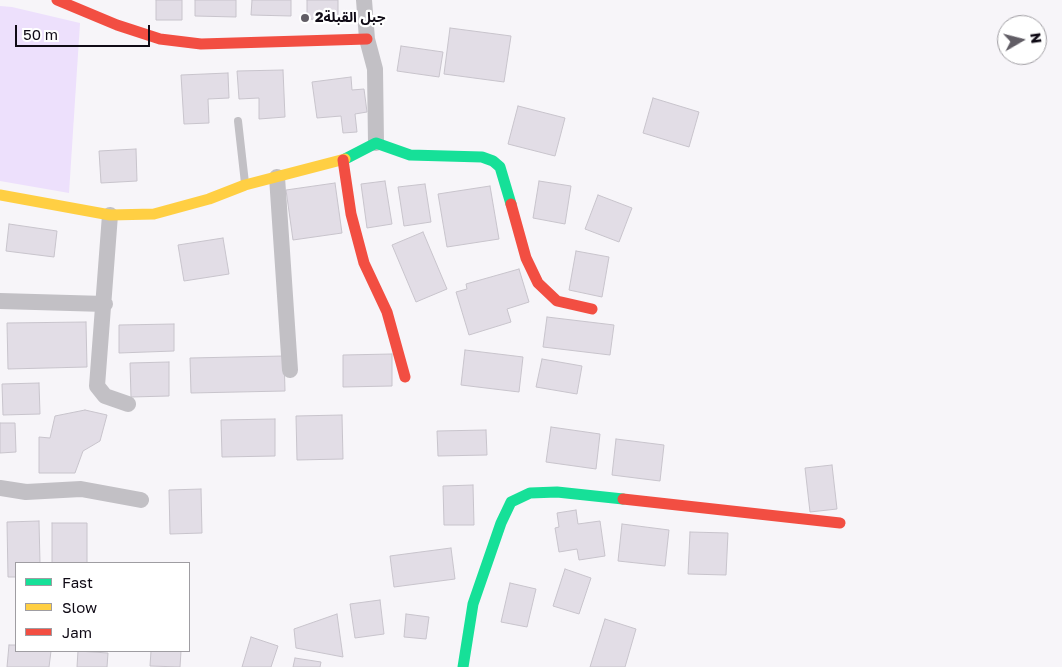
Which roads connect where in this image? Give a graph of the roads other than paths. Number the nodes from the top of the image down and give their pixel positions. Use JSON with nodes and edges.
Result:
{"nodes":[{"id":1,"x":57,"y":0,"type":"edge"},
{"id":2,"x":364,"y":0,"type":"edge"},
{"id":3,"x":367,"y":39,"type":"junction"},
{"id":4,"x":238,"y":121,"type":"dead end"},
{"id":5,"x":376,"y":142,"type":"junction"},
{"id":6,"x":344,"y":160,"type":"junction"},
{"id":7,"x":277,"y":177,"type":"junction"},
{"id":8,"x":245,"y":186,"type":"junction"},
{"id":9,"x":0,"y":195,"type":"edge"},
{"id":10,"x":110,"y":215,"type":"junction"},
{"id":11,"x":0,"y":302,"type":"edge"},
{"id":12,"x":105,"y":304,"type":"junction"},
{"id":13,"x":592,"y":309,"type":"dead end"},
{"id":14,"x":290,"y":370,"type":"dead end"},
{"id":15,"x":405,"y":377,"type":"dead end"},
{"id":16,"x":128,"y":404,"type":"dead end"},
{"id":17,"x":0,"y":488,"type":"edge"},
{"id":18,"x":141,"y":500,"type":"dead end"},
{"id":19,"x":840,"y":523,"type":"dead end"},
{"id":20,"x":463,"y":667,"type":"edge"}],
"edges":[{"from":1,"to":3,"type":"street"},
{"from":2,"to":3,"type":"street"},
{"from":3,"to":5,"type":"street"},
{"from":4,"to":8,"type":"lane"},
{"from":5,"to":6,"type":"street"},
{"from":5,"to":13,"type":"street"},
{"from":6,"to":7,"type":"street"},
{"from":6,"to":15,"type":"street"},
{"from":7,"to":8,"type":"street"},
{"from":7,"to":14,"type":"street"},
{"from":8,"to":10,"type":"street"},
{"from":9,"to":10,"type":"street"},
{"from":10,"to":12,"type":"street"},
{"from":11,"to":12,"type":"street"},
{"from":12,"to":16,"type":"street"},
{"from":17,"to":18,"type":"street"},
{"from":19,"to":20,"type":"street"}]}
